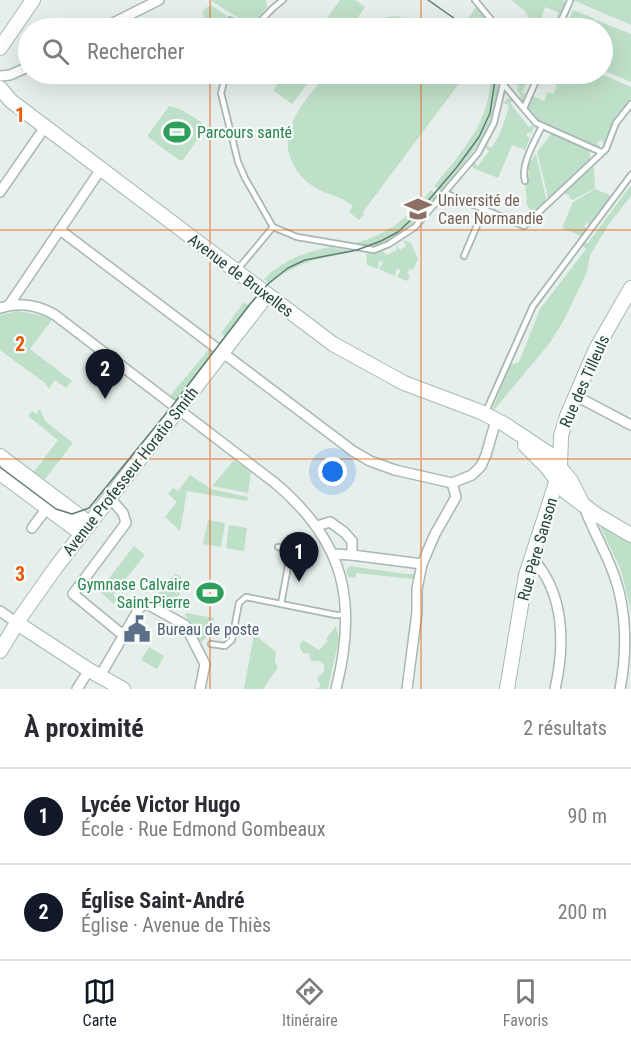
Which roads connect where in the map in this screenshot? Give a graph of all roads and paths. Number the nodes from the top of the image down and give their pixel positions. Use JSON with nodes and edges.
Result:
{"nodes":[{"id":1,"x":33,"y":0,"type":"edge"},
{"id":2,"x":159,"y":0,"type":"edge"},
{"id":3,"x":283,"y":0,"type":"edge"},
{"id":4,"x":475,"y":0,"type":"edge"},
{"id":5,"x":570,"y":1,"type":"edge"},
{"id":6,"x":20,"y":18,"type":"edge"},
{"id":7,"x":123,"y":18,"type":"edge"},
{"id":8,"x":264,"y":18,"type":"edge"},
{"id":9,"x":490,"y":18,"type":"edge"},
{"id":10,"x":562,"y":18,"type":"edge"},
{"id":11,"x":18,"y":20,"type":"edge"},
{"id":12,"x":2,"y":42,"type":"edge"},
{"id":13,"x":223,"y":84,"type":"edge"},
{"id":14,"x":503,"y":84,"type":"joint"},
{"id":15,"x":535,"y":84,"type":"edge"},
{"id":16,"x":0,"y":88,"type":"edge"},
{"id":17,"x":631,"y":104,"type":"edge"},
{"id":18,"x":524,"y":108,"type":"junction"},
{"id":19,"x":542,"y":126,"type":"junction"},
{"id":20,"x":45,"y":127,"type":"junction"},
{"id":21,"x":602,"y":152,"type":"junction"},
{"id":22,"x":101,"y":169,"type":"junction"},
{"id":23,"x":631,"y":175,"type":"edge"},
{"id":24,"x":525,"y":181,"type":"dead end"},
{"id":25,"x":0,"y":192,"type":"edge"},
{"id":26,"x":445,"y":193,"type":"junction"},
{"id":27,"x":484,"y":209,"type":"junction"},
{"id":28,"x":273,"y":227,"type":"junction"},
{"id":29,"x":60,"y":230,"type":"junction"},
{"id":30,"x":464,"y":256,"type":"dead end"},
{"id":31,"x":236,"y":272,"type":"junction"},
{"id":32,"x":631,"y":288,"type":"edge"},
{"id":33,"x":267,"y":294,"type":"junction"},
{"id":34,"x":5,"y":307,"type":"edge"},
{"id":35,"x":506,"y":343,"type":"dead end"},
{"id":36,"x":514,"y":346,"type":"junction"},
{"id":37,"x":222,"y":352,"type":"junction"},
{"id":38,"x":501,"y":358,"type":"dead end"},
{"id":39,"x":508,"y":361,"type":"junction"},
{"id":40,"x":576,"y":396,"type":"junction"},
{"id":41,"x":178,"y":409,"type":"junction"},
{"id":42,"x":495,"y":419,"type":"junction"},
{"id":43,"x":631,"y":425,"type":"edge"},
{"id":44,"x":0,"y":456,"type":"edge"},
{"id":45,"x":0,"y":473,"type":"edge"},
{"id":46,"x":558,"y":474,"type":"junction"},
{"id":47,"x":452,"y":483,"type":"junction"},
{"id":48,"x":110,"y":498,"type":"junction"},
{"id":49,"x":582,"y":503,"type":"junction"},
{"id":50,"x":47,"y":508,"type":"junction"},
{"id":51,"x":317,"y":526,"type":"junction"},
{"id":52,"x":32,"y":528,"type":"dead end"},
{"id":53,"x":86,"y":529,"type":"junction"},
{"id":54,"x":631,"y":535,"type":"edge"},
{"id":55,"x":278,"y":547,"type":"dead end"},
{"id":56,"x":334,"y":554,"type":"junction"},
{"id":57,"x":352,"y":555,"type":"junction"},
{"id":58,"x":532,"y":558,"type":"junction"},
{"id":59,"x":422,"y":564,"type":"junction"},
{"id":60,"x":281,"y":604,"type":"junction"},
{"id":61,"x":0,"y":611,"type":"edge"},
{"id":62,"x":346,"y":615,"type":"junction"},
{"id":63,"x":17,"y":623,"type":"junction"},
{"id":64,"x":123,"y":635,"type":"junction"},
{"id":65,"x":211,"y":644,"type":"dead end"},
{"id":66,"x":0,"y":651,"type":"edge"},
{"id":67,"x":95,"y":674,"type":"junction"},
{"id":68,"x":77,"y":689,"type":"edge"},
{"id":69,"x":123,"y":689,"type":"edge"},
{"id":70,"x":200,"y":689,"type":"edge"},
{"id":71,"x":336,"y":689,"type":"edge"},
{"id":72,"x":407,"y":689,"type":"edge"},
{"id":73,"x":507,"y":689,"type":"edge"},
{"id":74,"x":555,"y":689,"type":"edge"},
{"id":75,"x":620,"y":689,"type":"edge"}],
"edges":[{"from":1,"to":6,"type":"street"},
{"from":2,"to":7,"type":"street"},
{"from":3,"to":8,"type":"lane"},
{"from":4,"to":9,"type":"lane"},
{"from":5,"to":10,"type":"lane"},
{"from":11,"to":12,"type":"street"},
{"from":13,"to":28,"type":"lane"},
{"from":14,"to":18,"type":"lane"},
{"from":14,"to":26,"type":"lane"},
{"from":15,"to":18,"type":"lane"},
{"from":16,"to":20,"type":"street","name":"Avenue de Bruxelles"},
{"from":17,"to":21,"type":"lane"},
{"from":18,"to":19,"type":"lane"},
{"from":19,"to":21,"type":"lane"},
{"from":19,"to":24,"type":"lane"},
{"from":20,"to":22,"type":"street","name":"Avenue de Bruxelles"},
{"from":20,"to":25,"type":"street"},
{"from":21,"to":27,"type":"lane"},
{"from":22,"to":29,"type":"street"},
{"from":22,"to":31,"type":"street","name":"Avenue de Bruxelles"},
{"from":23,"to":36,"type":"lane"},
{"from":26,"to":27,"type":"lane"},
{"from":26,"to":28,"type":"lane"},
{"from":27,"to":30,"type":"lane"},
{"from":28,"to":31,"type":"lane"},
{"from":29,"to":34,"type":"street"},
{"from":29,"to":37,"type":"street"},
{"from":31,"to":33,"type":"street","name":"Avenue de Bruxelles"},
{"from":32,"to":40,"type":"street","name":"Rue des Tilleuls"},
{"from":33,"to":37,"type":"street","name":"Avenue Professeur Horatio Smith"},
{"from":33,"to":42,"type":"street","name":"Avenue de Bruxelles"},
{"from":34,"to":41,"type":"street"},
{"from":35,"to":36,"type":"lane"},
{"from":36,"to":39,"type":"lane"},
{"from":37,"to":41,"type":"street","name":"Avenue Professeur Horatio Smith"},
{"from":37,"to":47,"type":"street"},
{"from":38,"to":39,"type":"lane"},
{"from":39,"to":42,"type":"lane"},
{"from":40,"to":43,"type":"street"},
{"from":40,"to":46,"type":"street","name":"Rue des Tilleuls"},
{"from":41,"to":48,"type":"street","name":"Avenue Professeur Horatio Smith"},
{"from":41,"to":51,"type":"street"},
{"from":42,"to":46,"type":"street","name":"Avenue de Bruxelles"},
{"from":42,"to":47,"type":"street"},
{"from":44,"to":53,"type":"street"},
{"from":45,"to":50,"type":"street"},
{"from":46,"to":49,"type":"street","name":"Avenue de Bruxelles"},
{"from":46,"to":58,"type":"street","name":"Rue Père Sanson"},
{"from":47,"to":59,"type":"street"},
{"from":48,"to":53,"type":"street","name":"Avenue Professeur Horatio Smith"},
{"from":48,"to":64,"type":"street"},
{"from":49,"to":54,"type":"street"},
{"from":49,"to":75,"type":"street"},
{"from":50,"to":52,"type":"street"},
{"from":50,"to":53,"type":"street"},
{"from":51,"to":56,"type":"street"},
{"from":51,"to":57,"type":"street"},
{"from":53,"to":63,"type":"street","name":"Avenue Professeur Horatio Smith"},
{"from":55,"to":60,"type":"lane"},
{"from":56,"to":57,"type":"street"},
{"from":56,"to":62,"type":"street"},
{"from":57,"to":59,"type":"street"},
{"from":58,"to":73,"type":"street","name":"Rue Père Sanson"},
{"from":58,"to":74,"type":"street"},
{"from":59,"to":72,"type":"street"},
{"from":60,"to":62,"type":"lane"},
{"from":60,"to":65,"type":"lane"},
{"from":61,"to":63,"type":"street"},
{"from":62,"to":71,"type":"street"},
{"from":63,"to":66,"type":"street","name":"Avenue Professeur Horatio Smith"},
{"from":63,"to":67,"type":"street"},
{"from":64,"to":67,"type":"street"},
{"from":64,"to":70,"type":"street"},
{"from":67,"to":68,"type":"street"},
{"from":67,"to":69,"type":"street"}]}
